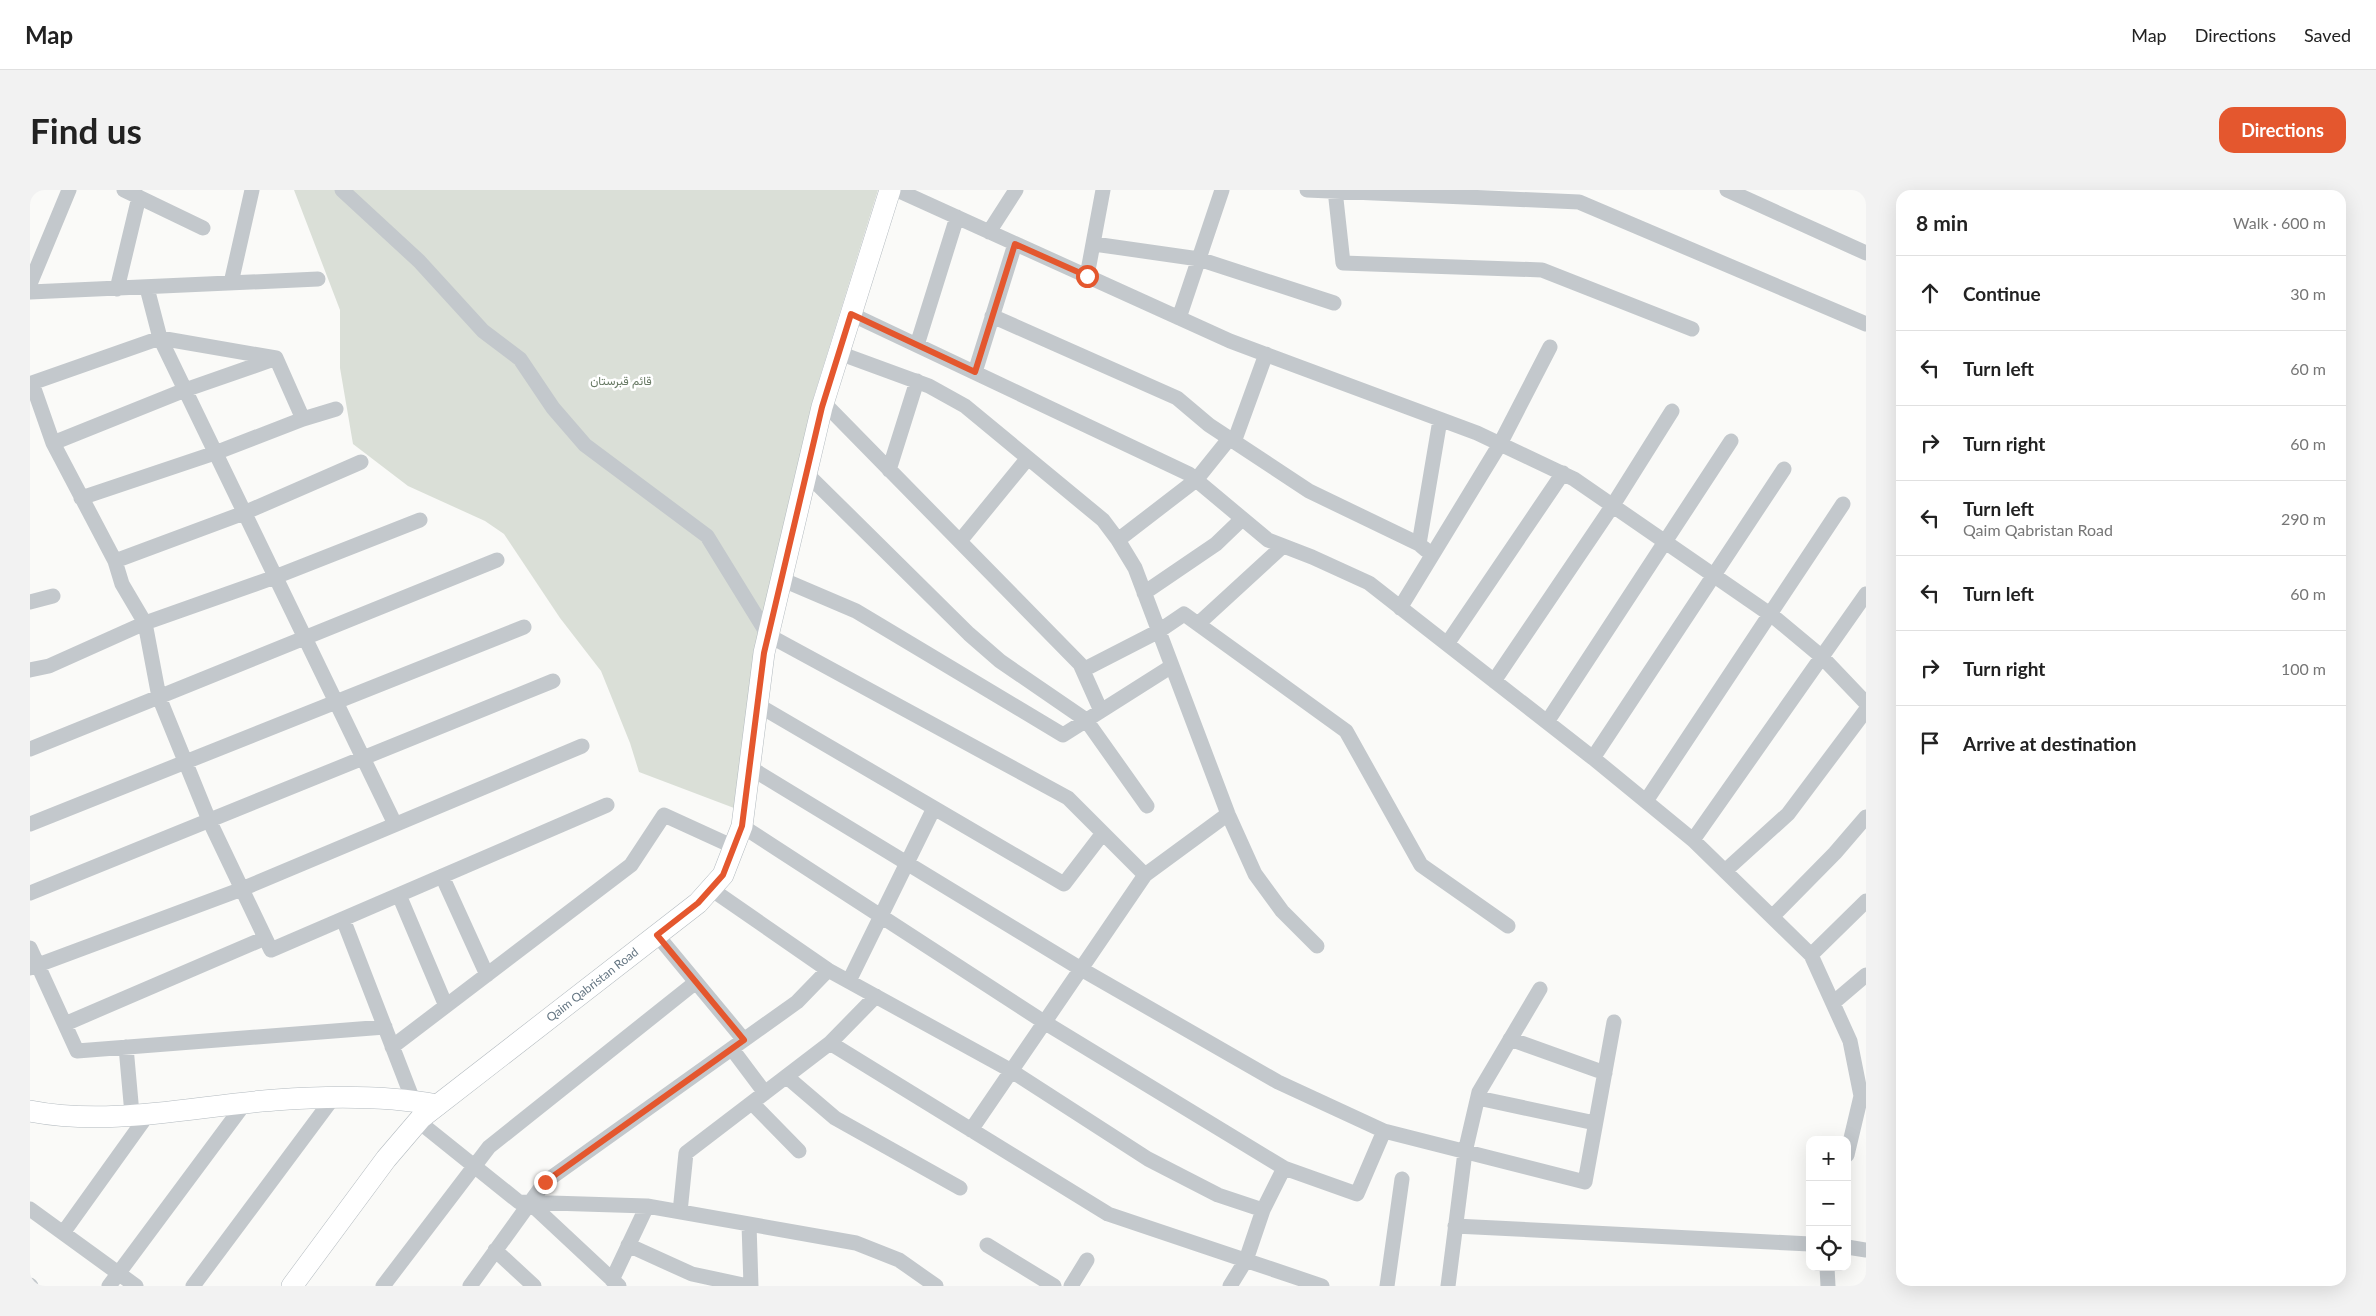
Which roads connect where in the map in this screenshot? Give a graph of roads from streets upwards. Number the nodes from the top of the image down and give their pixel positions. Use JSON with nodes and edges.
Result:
{"nodes":[{"id":1,"x":69,"y":190,"type":"edge"},
{"id":2,"x":124,"y":190,"type":"edge"},
{"id":3,"x":252,"y":190,"type":"edge"},
{"id":4,"x":342,"y":190,"type":"edge"},
{"id":5,"x":890,"y":190,"type":"edge"},
{"id":6,"x":897,"y":190,"type":"edge"},
{"id":7,"x":1016,"y":190,"type":"edge"},
{"id":8,"x":1103,"y":190,"type":"edge"},
{"id":9,"x":1222,"y":190,"type":"edge"},
{"id":10,"x":1307,"y":190,"type":"edge"},
{"id":11,"x":1727,"y":190,"type":"edge"},
{"id":12,"x":1335,"y":191,"type":"edge"},
{"id":13,"x":138,"y":197,"type":"junction"},
{"id":14,"x":957,"y":217,"type":"junction"},
{"id":15,"x":203,"y":228,"type":"dead end"},
{"id":16,"x":989,"y":232,"type":"junction"},
{"id":17,"x":1015,"y":244,"type":"junction"},
{"id":18,"x":1094,"y":244,"type":"junction"},
{"id":19,"x":1866,"y":253,"type":"edge"},
{"id":20,"x":1199,"y":258,"type":"junction"},
{"id":21,"x":1087,"y":276,"type":"junction"},
{"id":22,"x":318,"y":279,"type":"dead end"},
{"id":23,"x":231,"y":283,"type":"junction"},
{"id":24,"x":30,"y":284,"type":"edge"},
{"id":25,"x":148,"y":288,"type":"junction"},
{"id":26,"x":117,"y":289,"type":"junction"},
{"id":27,"x":30,"y":292,"type":"edge"},
{"id":28,"x":1334,"y":303,"type":"dead end"},
{"id":29,"x":851,"y":314,"type":"junction"},
{"id":30,"x":992,"y":316,"type":"junction"},
{"id":31,"x":1179,"y":318,"type":"junction"},
{"id":32,"x":1866,"y":324,"type":"edge"},
{"id":33,"x":1692,"y":328,"type":"dead end"},
{"id":34,"x":160,"y":338,"type":"junction"},
{"id":35,"x":917,"y":345,"type":"junction"},
{"id":36,"x":1550,"y":346,"type":"dead end"},
{"id":37,"x":839,"y":353,"type":"junction"},
{"id":38,"x":1266,"y":354,"type":"junction"},
{"id":39,"x":276,"y":358,"type":"junction"},
{"id":40,"x":975,"y":372,"type":"junction"},
{"id":41,"x":31,"y":379,"type":"edge"},
{"id":42,"x":918,"y":381,"type":"junction"},
{"id":43,"x":185,"y":390,"type":"junction"},
{"id":44,"x":823,"y":402,"type":"junction"},
{"id":45,"x":336,"y":409,"type":"dead end"},
{"id":46,"x":1672,"y":411,"type":"dead end"},
{"id":47,"x":303,"y":419,"type":"junction"},
{"id":48,"x":1440,"y":420,"type":"junction"},
{"id":49,"x":1232,"y":440,"type":"junction"},
{"id":50,"x":1731,"y":441,"type":"dead end"},
{"id":51,"x":53,"y":444,"type":"junction"},
{"id":52,"x":1500,"y":444,"type":"junction"},
{"id":53,"x":215,"y":453,"type":"junction"},
{"id":54,"x":1028,"y":458,"type":"junction"},
{"id":55,"x":361,"y":462,"type":"dead end"},
{"id":56,"x":1784,"y":469,"type":"dead end"},
{"id":57,"x":889,"y":470,"type":"junction"},
{"id":58,"x":806,"y":472,"type":"junction"},
{"id":59,"x":1563,"y":473,"type":"junction"},
{"id":60,"x":1196,"y":480,"type":"junction"},
{"id":61,"x":81,"y":498,"type":"junction"},
{"id":62,"x":1843,"y":504,"type":"dead end"},
{"id":63,"x":1613,"y":505,"type":"junction"},
{"id":64,"x":244,"y":513,"type":"junction"},
{"id":65,"x":1242,"y":519,"type":"junction"},
{"id":66,"x":420,"y":520,"type":"dead end"},
{"id":67,"x":1118,"y":540,"type":"junction"},
{"id":68,"x":960,"y":541,"type":"junction"},
{"id":69,"x":1666,"y":542,"type":"junction"},
{"id":70,"x":1418,"y":544,"type":"junction"},
{"id":71,"x":1283,"y":546,"type":"junction"},
{"id":72,"x":1432,"y":555,"type":"junction"},
{"id":73,"x":497,"y":560,"type":"dead end"},
{"id":74,"x":115,"y":561,"type":"junction"},
{"id":75,"x":1714,"y":576,"type":"junction"},
{"id":76,"x":275,"y":577,"type":"junction"},
{"id":77,"x":781,"y":579,"type":"junction"},
{"id":78,"x":1144,"y":593,"type":"junction"},
{"id":79,"x":1866,"y":594,"type":"edge"},
{"id":80,"x":53,"y":596,"type":"dead end"},
{"id":81,"x":30,"y":602,"type":"edge"},
{"id":82,"x":1400,"y":608,"type":"junction"},
{"id":83,"x":1770,"y":614,"type":"junction"},
{"id":84,"x":145,"y":623,"type":"junction"},
{"id":85,"x":1198,"y":624,"type":"junction"},
{"id":86,"x":524,"y":627,"type":"dead end"},
{"id":87,"x":1159,"y":631,"type":"junction"},
{"id":88,"x":768,"y":635,"type":"junction"},
{"id":89,"x":304,"y":638,"type":"junction"},
{"id":90,"x":1446,"y":644,"type":"junction"},
{"id":91,"x":1822,"y":657,"type":"junction"},
{"id":92,"x":1172,"y":666,"type":"junction"},
{"id":93,"x":30,"y":670,"type":"edge"},
{"id":94,"x":1083,"y":670,"type":"junction"},
{"id":95,"x":553,"y":681,"type":"dead end"},
{"id":96,"x":1494,"y":681,"type":"junction"},
{"id":97,"x":159,"y":697,"type":"junction"},
{"id":98,"x":335,"y":702,"type":"junction"},
{"id":99,"x":1866,"y":703,"type":"edge"},
{"id":100,"x":758,"y":705,"type":"junction"},
{"id":101,"x":1101,"y":710,"type":"junction"},
{"id":102,"x":1866,"y":710,"type":"edge"},
{"id":103,"x":1086,"y":720,"type":"junction"},
{"id":104,"x":1547,"y":722,"type":"junction"},
{"id":105,"x":582,"y":746,"type":"dead end"},
{"id":106,"x":30,"y":749,"type":"edge"},
{"id":107,"x":362,"y":758,"type":"junction"},
{"id":108,"x":1594,"y":758,"type":"junction"},
{"id":109,"x":186,"y":762,"type":"junction"},
{"id":110,"x":750,"y":767,"type":"junction"},
{"id":111,"x":1646,"y":801,"type":"junction"},
{"id":112,"x":607,"y":805,"type":"dead end"},
{"id":113,"x":1147,"y":806,"type":"dead end"},
{"id":114,"x":934,"y":808,"type":"junction"},
{"id":115,"x":1228,"y":814,"type":"junction"},
{"id":116,"x":1866,"y":817,"type":"edge"},
{"id":117,"x":210,"y":820,"type":"junction"},
{"id":118,"x":30,"y":824,"type":"edge"},
{"id":119,"x":395,"y":824,"type":"junction"},
{"id":120,"x":742,"y":826,"type":"junction"},
{"id":121,"x":1103,"y":833,"type":"junction"},
{"id":122,"x":1693,"y":840,"type":"junction"},
{"id":123,"x":734,"y":847,"type":"junction"},
{"id":124,"x":906,"y":863,"type":"junction"},
{"id":125,"x":1725,"y":871,"type":"junction"},
{"id":126,"x":1145,"y":875,"type":"junction"},
{"id":127,"x":442,"y":876,"type":"junction"},
{"id":128,"x":242,"y":889,"type":"junction"},
{"id":129,"x":711,"y":889,"type":"junction"},
{"id":130,"x":30,"y":893,"type":"edge"},
{"id":131,"x":399,"y":895,"type":"junction"},
{"id":132,"x":1866,"y":901,"type":"edge"},
{"id":133,"x":880,"y":916,"type":"junction"},
{"id":134,"x":1772,"y":917,"type":"junction"},
{"id":135,"x":343,"y":919,"type":"junction"},
{"id":136,"x":1508,"y":926,"type":"dead end"},
{"id":137,"x":657,"y":935,"type":"junction"},
{"id":138,"x":265,"y":938,"type":"junction"},
{"id":139,"x":1317,"y":946,"type":"dead end"},
{"id":140,"x":30,"y":948,"type":"edge"},
{"id":141,"x":1811,"y":955,"type":"junction"},
{"id":142,"x":34,"y":966,"type":"edge"},
{"id":143,"x":1080,"y":969,"type":"junction"},
{"id":144,"x":828,"y":970,"type":"junction"},
{"id":145,"x":487,"y":975,"type":"junction"},
{"id":146,"x":1866,"y":975,"type":"edge"},
{"id":147,"x":849,"y":981,"type":"junction"},
{"id":148,"x":696,"y":982,"type":"junction"},
{"id":149,"x":1540,"y":989,"type":"dead end"},
{"id":150,"x":876,"y":996,"type":"junction"},
{"id":151,"x":1833,"y":1003,"type":"junction"},
{"id":152,"x":446,"y":1006,"type":"junction"},
{"id":153,"x":1044,"y":1022,"type":"junction"},
{"id":154,"x":1614,"y":1022,"type":"dead end"},
{"id":155,"x":64,"y":1024,"type":"junction"},
{"id":156,"x":385,"y":1027,"type":"junction"},
{"id":157,"x":1510,"y":1039,"type":"junction"},
{"id":158,"x":830,"y":1043,"type":"junction"},
{"id":159,"x":738,"y":1045,"type":"junction"},
{"id":160,"x":126,"y":1047,"type":"junction"},
{"id":161,"x":392,"y":1047,"type":"junction"},
{"id":162,"x":1860,"y":1060,"type":"edge"},
{"id":163,"x":1010,"y":1070,"type":"junction"},
{"id":164,"x":1605,"y":1073,"type":"junction"},
{"id":165,"x":787,"y":1076,"type":"junction"},
{"id":166,"x":765,"y":1093,"type":"junction"},
{"id":167,"x":333,"y":1098,"type":"junction"},
{"id":168,"x":1478,"y":1098,"type":"junction"},
{"id":169,"x":245,"y":1103,"type":"junction"},
{"id":170,"x":752,"y":1103,"type":"junction"},
{"id":171,"x":30,"y":1111,"type":"edge"},
{"id":172,"x":416,"y":1111,"type":"junction"},
{"id":173,"x":141,"y":1114,"type":"junction"},
{"id":174,"x":1595,"y":1123,"type":"junction"},
{"id":175,"x":971,"y":1130,"type":"junction"},
{"id":176,"x":1384,"y":1132,"type":"junction"},
{"id":177,"x":1851,"y":1138,"type":"edge"},
{"id":178,"x":799,"y":1152,"type":"dead end"},
{"id":179,"x":1465,"y":1152,"type":"junction"},
{"id":180,"x":474,"y":1165,"type":"junction"},
{"id":181,"x":1284,"y":1168,"type":"junction"},
{"id":182,"x":1402,"y":1179,"type":"dead end"},
{"id":183,"x":960,"y":1188,"type":"dead end"},
{"id":184,"x":529,"y":1202,"type":"junction"},
{"id":185,"x":647,"y":1206,"type":"junction"},
{"id":186,"x":30,"y":1209,"type":"edge"},
{"id":187,"x":1263,"y":1210,"type":"junction"},
{"id":188,"x":680,"y":1212,"type":"junction"},
{"id":189,"x":749,"y":1224,"type":"junction"},
{"id":190,"x":1456,"y":1226,"type":"junction"},
{"id":191,"x":63,"y":1233,"type":"junction"},
{"id":192,"x":1806,"y":1244,"type":"edge"},
{"id":193,"x":628,"y":1245,"type":"junction"},
{"id":194,"x":987,"y":1245,"type":"dead end"},
{"id":195,"x":1851,"y":1248,"type":"edge"},
{"id":196,"x":495,"y":1250,"type":"junction"},
{"id":197,"x":1866,"y":1250,"type":"edge"},
{"id":198,"x":1087,"y":1260,"type":"dead end"},
{"id":199,"x":1246,"y":1260,"type":"junction"},
{"id":200,"x":1827,"y":1271,"type":"edge"},
{"id":201,"x":118,"y":1273,"type":"junction"},
{"id":202,"x":616,"y":1283,"type":"edge"},
{"id":203,"x":110,"y":1286,"type":"edge"},
{"id":204,"x":136,"y":1286,"type":"edge"},
{"id":205,"x":193,"y":1286,"type":"edge"},
{"id":206,"x":292,"y":1286,"type":"edge"},
{"id":207,"x":383,"y":1286,"type":"edge"},
{"id":208,"x":470,"y":1286,"type":"edge"},
{"id":209,"x":534,"y":1286,"type":"edge"},
{"id":210,"x":749,"y":1286,"type":"edge"},
{"id":211,"x":936,"y":1286,"type":"edge"},
{"id":212,"x":1054,"y":1286,"type":"edge"},
{"id":213,"x":1071,"y":1286,"type":"edge"},
{"id":214,"x":1230,"y":1286,"type":"edge"},
{"id":215,"x":1322,"y":1286,"type":"edge"},
{"id":216,"x":1387,"y":1286,"type":"edge"},
{"id":217,"x":1448,"y":1286,"type":"edge"},
{"id":218,"x":1828,"y":1286,"type":"edge"}],
"edges":[{"from":1,"to":24,"type":"street"},
{"from":2,"to":13,"type":"street"},
{"from":3,"to":23,"type":"street"},
{"from":4,"to":88,"type":"street"},
{"from":5,"to":29,"type":"street","name":"Qaim Qabristan Road"},
{"from":6,"to":14,"type":"street"},
{"from":7,"to":16,"type":"street"},
{"from":8,"to":18,"type":"street"},
{"from":9,"to":20,"type":"street"},
{"from":10,"to":12,"type":"street"},
{"from":11,"to":19,"type":"street"},
{"from":12,"to":32,"type":"street"},
{"from":12,"to":33,"type":"street"},
{"from":13,"to":15,"type":"street"},
{"from":13,"to":26,"type":"street"},
{"from":14,"to":16,"type":"street"},
{"from":14,"to":35,"type":"street"},
{"from":16,"to":17,"type":"street"},
{"from":17,"to":21,"type":"street"},
{"from":17,"to":30,"type":"street"},
{"from":18,"to":20,"type":"street"},
{"from":18,"to":21,"type":"street"},
{"from":20,"to":28,"type":"street"},
{"from":20,"to":31,"type":"street"},
{"from":21,"to":31,"type":"street"},
{"from":22,"to":23,"type":"street"},
{"from":23,"to":25,"type":"street"},
{"from":25,"to":26,"type":"street"},
{"from":25,"to":34,"type":"street"},
{"from":26,"to":27,"type":"street"},
{"from":29,"to":35,"type":"street"},
{"from":29,"to":37,"type":"street","name":"Qaim Qabristan Road"},
{"from":30,"to":40,"type":"street"},
{"from":30,"to":49,"type":"street"},
{"from":31,"to":38,"type":"street"},
{"from":34,"to":39,"type":"street"},
{"from":34,"to":41,"type":"street"},
{"from":34,"to":43,"type":"street"},
{"from":35,"to":40,"type":"street"},
{"from":36,"to":52,"type":"street"},
{"from":37,"to":42,"type":"street"},
{"from":37,"to":44,"type":"street","name":"Qaim Qabristan Road"},
{"from":38,"to":48,"type":"street"},
{"from":38,"to":49,"type":"street"},
{"from":39,"to":43,"type":"street"},
{"from":39,"to":47,"type":"street"},
{"from":40,"to":60,"type":"street"},
{"from":41,"to":51,"type":"street"},
{"from":42,"to":54,"type":"street"},
{"from":42,"to":57,"type":"street"},
{"from":43,"to":51,"type":"street"},
{"from":43,"to":53,"type":"street"},
{"from":44,"to":57,"type":"street"},
{"from":44,"to":58,"type":"street","name":"Qaim Qabristan Road"},
{"from":45,"to":47,"type":"street"},
{"from":46,"to":63,"type":"street"},
{"from":47,"to":53,"type":"street"},
{"from":48,"to":52,"type":"street"},
{"from":48,"to":70,"type":"street"},
{"from":49,"to":60,"type":"street"},
{"from":49,"to":70,"type":"street"},
{"from":50,"to":69,"type":"street"},
{"from":51,"to":61,"type":"street"},
{"from":52,"to":59,"type":"street"},
{"from":52,"to":72,"type":"street"},
{"from":53,"to":61,"type":"street"},
{"from":53,"to":64,"type":"street"},
{"from":54,"to":67,"type":"street"},
{"from":54,"to":68,"type":"street"},
{"from":55,"to":64,"type":"street"},
{"from":56,"to":75,"type":"street"},
{"from":57,"to":68,"type":"street"},
{"from":58,"to":77,"type":"street","name":"Qaim Qabristan Road"},
{"from":58,"to":103,"type":"street"},
{"from":59,"to":63,"type":"street"},
{"from":59,"to":90,"type":"street"},
{"from":60,"to":65,"type":"street"},
{"from":60,"to":67,"type":"street"},
{"from":61,"to":74,"type":"street"},
{"from":62,"to":83,"type":"street"},
{"from":63,"to":69,"type":"street"},
{"from":63,"to":96,"type":"street"},
{"from":64,"to":74,"type":"street"},
{"from":64,"to":76,"type":"street"},
{"from":65,"to":71,"type":"street"},
{"from":65,"to":78,"type":"street"},
{"from":66,"to":76,"type":"street"},
{"from":67,"to":78,"type":"street"},
{"from":68,"to":94,"type":"street"},
{"from":69,"to":75,"type":"street"},
{"from":69,"to":104,"type":"street"},
{"from":70,"to":72,"type":"street"},
{"from":71,"to":82,"type":"street"},
{"from":71,"to":85,"type":"street"},
{"from":72,"to":82,"type":"street"},
{"from":73,"to":89,"type":"street"},
{"from":74,"to":84,"type":"street"},
{"from":75,"to":83,"type":"street"},
{"from":75,"to":108,"type":"street"},
{"from":76,"to":84,"type":"street"},
{"from":76,"to":89,"type":"street"},
{"from":77,"to":88,"type":"street","name":"Qaim Qabristan Road"},
{"from":77,"to":103,"type":"street"},
{"from":78,"to":87,"type":"street"},
{"from":79,"to":91,"type":"street"},
{"from":80,"to":81,"type":"street"},
{"from":82,"to":90,"type":"street"},
{"from":83,"to":91,"type":"street"},
{"from":83,"to":111,"type":"street"},
{"from":84,"to":93,"type":"street"},
{"from":84,"to":97,"type":"street"},
{"from":85,"to":87,"type":"street"},
{"from":85,"to":136,"type":"street"},
{"from":86,"to":98,"type":"street"},
{"from":87,"to":92,"type":"street"},
{"from":87,"to":94,"type":"street"},
{"from":88,"to":100,"type":"street","name":"Qaim Qabristan Road"},
{"from":88,"to":121,"type":"street"},
{"from":89,"to":97,"type":"street"},
{"from":89,"to":98,"type":"street"},
{"from":90,"to":96,"type":"street"},
{"from":91,"to":99,"type":"street"},
{"from":91,"to":122,"type":"street"},
{"from":92,"to":101,"type":"street"},
{"from":92,"to":115,"type":"street"},
{"from":94,"to":101,"type":"street"},
{"from":95,"to":107,"type":"street"},
{"from":96,"to":104,"type":"street"},
{"from":97,"to":106,"type":"street"},
{"from":97,"to":109,"type":"street"},
{"from":98,"to":107,"type":"street"},
{"from":98,"to":109,"type":"street"},
{"from":100,"to":110,"type":"street","name":"Qaim Qabristan Road"},
{"from":100,"to":114,"type":"street"},
{"from":101,"to":103,"type":"street"},
{"from":102,"to":125,"type":"street"},
{"from":103,"to":113,"type":"street"},
{"from":104,"to":108,"type":"street"},
{"from":105,"to":119,"type":"street"},
{"from":107,"to":117,"type":"street"},
{"from":107,"to":119,"type":"street"},
{"from":108,"to":111,"type":"street"},
{"from":109,"to":117,"type":"street"},
{"from":109,"to":118,"type":"street"},
{"from":110,"to":120,"type":"street","name":"Qaim Qabristan Road"},
{"from":110,"to":124,"type":"street"},
{"from":111,"to":122,"type":"street"},
{"from":112,"to":127,"type":"street"},
{"from":114,"to":121,"type":"street"},
{"from":114,"to":124,"type":"street"},
{"from":115,"to":126,"type":"street"},
{"from":115,"to":139,"type":"street"},
{"from":116,"to":134,"type":"street"},
{"from":117,"to":128,"type":"street"},
{"from":117,"to":130,"type":"street"},
{"from":119,"to":128,"type":"street"},
{"from":120,"to":123,"type":"street","name":"Qaim Qabristan Road"},
{"from":120,"to":133,"type":"street"},
{"from":121,"to":126,"type":"street"},
{"from":122,"to":125,"type":"street"},
{"from":123,"to":129,"type":"street","name":"Qaim Qabristan Road"},
{"from":123,"to":145,"type":"street"},
{"from":124,"to":133,"type":"street"},
{"from":124,"to":143,"type":"street"},
{"from":125,"to":134,"type":"street"},
{"from":126,"to":143,"type":"street"},
{"from":127,"to":131,"type":"street"},
{"from":127,"to":145,"type":"street"},
{"from":128,"to":138,"type":"street"},
{"from":128,"to":142,"type":"street"},
{"from":129,"to":137,"type":"street","name":"Qaim Qabristan Road"},
{"from":129,"to":144,"type":"street"},
{"from":131,"to":135,"type":"street"},
{"from":131,"to":152,"type":"street"},
{"from":132,"to":141,"type":"street"},
{"from":133,"to":147,"type":"street"},
{"from":133,"to":153,"type":"street"},
{"from":134,"to":141,"type":"street"},
{"from":135,"to":138,"type":"street"},
{"from":135,"to":156,"type":"street"},
{"from":137,"to":148,"type":"street"},
{"from":137,"to":172,"type":"street","name":"Qaim Qabristan Road"},
{"from":138,"to":155,"type":"street"},
{"from":140,"to":142,"type":"street"},
{"from":141,"to":151,"type":"street"},
{"from":142,"to":155,"type":"street"},
{"from":143,"to":153,"type":"street"},
{"from":143,"to":176,"type":"street"},
{"from":144,"to":147,"type":"street"},
{"from":144,"to":159,"type":"street"},
{"from":145,"to":152,"type":"street"},
{"from":146,"to":151,"type":"street"},
{"from":147,"to":150,"type":"street"},
{"from":148,"to":159,"type":"street"},
{"from":148,"to":180,"type":"street"},
{"from":149,"to":157,"type":"street"},
{"from":150,"to":158,"type":"street"},
{"from":150,"to":163,"type":"street"},
{"from":151,"to":162,"type":"street"},
{"from":152,"to":161,"type":"street"},
{"from":153,"to":163,"type":"street"},
{"from":153,"to":181,"type":"street"},
{"from":154,"to":164,"type":"street"},
{"from":155,"to":160,"type":"street"},
{"from":156,"to":160,"type":"street"},
{"from":156,"to":161,"type":"street"},
{"from":157,"to":164,"type":"street"},
{"from":157,"to":168,"type":"street"},
{"from":158,"to":165,"type":"street"},
{"from":158,"to":175,"type":"street"},
{"from":159,"to":166,"type":"street"},
{"from":159,"to":184,"type":"street"},
{"from":160,"to":173,"type":"street"},
{"from":161,"to":172,"type":"street"},
{"from":162,"to":177,"type":"street"},
{"from":163,"to":175,"type":"street"},
{"from":163,"to":187,"type":"street"},
{"from":164,"to":174,"type":"street"},
{"from":165,"to":166,"type":"street"},
{"from":165,"to":183,"type":"street"},
{"from":166,"to":170,"type":"street"},
{"from":167,"to":169,"type":"street"},
{"from":167,"to":172,"type":"street"},
{"from":167,"to":205,"type":"street"},
{"from":168,"to":174,"type":"street"},
{"from":168,"to":179,"type":"street"},
{"from":169,"to":173,"type":"street"},
{"from":169,"to":201,"type":"street"},
{"from":170,"to":178,"type":"street"},
{"from":170,"to":188,"type":"street"},
{"from":171,"to":173,"type":"street"},
{"from":172,"to":180,"type":"street"},
{"from":172,"to":206,"type":"street","name":"Qaim Qabristan Road"},
{"from":173,"to":191,"type":"street"},
{"from":174,"to":179,"type":"street"},
{"from":175,"to":199,"type":"street"},
{"from":176,"to":179,"type":"street"},
{"from":176,"to":181,"type":"street"},
{"from":179,"to":190,"type":"street"},
{"from":180,"to":184,"type":"street"},
{"from":180,"to":207,"type":"street"},
{"from":181,"to":187,"type":"street"},
{"from":182,"to":216,"type":"street"},
{"from":184,"to":185,"type":"street"},
{"from":184,"to":196,"type":"street"},
{"from":184,"to":202,"type":"street"},
{"from":185,"to":188,"type":"street"},
{"from":185,"to":193,"type":"street"},
{"from":186,"to":191,"type":"street"},
{"from":187,"to":199,"type":"street"},
{"from":188,"to":189,"type":"street"},
{"from":189,"to":210,"type":"street"},
{"from":189,"to":211,"type":"street"},
{"from":190,"to":192,"type":"street"},
{"from":190,"to":217,"type":"street"},
{"from":191,"to":201,"type":"street"},
{"from":193,"to":202,"type":"street"},
{"from":193,"to":210,"type":"street"},
{"from":194,"to":212,"type":"street"},
{"from":195,"to":197,"type":"street"},
{"from":196,"to":208,"type":"street"},
{"from":196,"to":209,"type":"street"},
{"from":198,"to":213,"type":"street"},
{"from":199,"to":214,"type":"street"},
{"from":199,"to":215,"type":"street"},
{"from":200,"to":218,"type":"street"},
{"from":201,"to":203,"type":"street"},
{"from":201,"to":204,"type":"street"}]}
